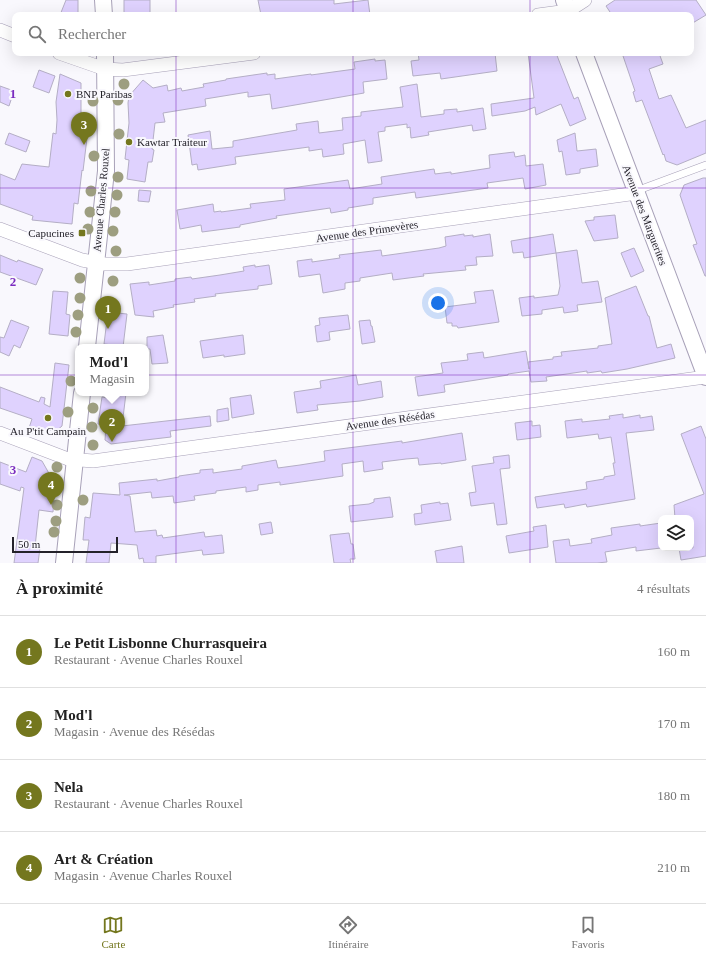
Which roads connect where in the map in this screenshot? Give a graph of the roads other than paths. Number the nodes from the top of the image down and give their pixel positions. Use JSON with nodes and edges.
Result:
{"nodes":[{"id":1,"x":103,"y":0,"type":"edge"},
{"id":2,"x":585,"y":0,"type":"edge"},
{"id":3,"x":567,"y":9,"type":"edge"},
{"id":4,"x":104,"y":12,"type":"edge"},
{"id":5,"x":552,"y":12,"type":"edge"},
{"id":6,"x":0,"y":30,"type":"edge"},
{"id":7,"x":12,"y":35,"type":"edge"},
{"id":8,"x":76,"y":56,"type":"edge"},
{"id":9,"x":231,"y":56,"type":"edge"},
{"id":10,"x":585,"y":56,"type":"edge"},
{"id":11,"x":105,"y":61,"type":"edge"},
{"id":12,"x":706,"y":165,"type":"edge"},
{"id":13,"x":637,"y":193,"type":"junction"},
{"id":14,"x":0,"y":228,"type":"edge"},
{"id":15,"x":96,"y":262,"type":"junction"},
{"id":16,"x":87,"y":344,"type":"edge"},
{"id":17,"x":706,"y":377,"type":"edge"},
{"id":18,"x":82,"y":396,"type":"edge"},
{"id":19,"x":0,"y":433,"type":"edge"},
{"id":20,"x":75,"y":460,"type":"junction"},
{"id":21,"x":64,"y":563,"type":"edge"}],
"edges":[{"from":1,"to":4,"type":"street"},
{"from":2,"to":3,"type":"street"},
{"from":3,"to":5,"type":"street"},
{"from":6,"to":7,"type":"street"},
{"from":8,"to":11,"type":"street"},
{"from":9,"to":11,"type":"street"},
{"from":10,"to":13,"type":"street","name":"Avenue des Marguerites"},
{"from":11,"to":15,"type":"street","name":"Avenue Charles Rouxel"},
{"from":12,"to":13,"type":"lane"},
{"from":13,"to":15,"type":"street","name":"Avenue des Primevères"},
{"from":13,"to":17,"type":"street","name":"Avenue des Marguerites"},
{"from":14,"to":15,"type":"street","name":"Avenue des Primevères"},
{"from":15,"to":16,"type":"street","name":"Avenue Charles Rouxel"},
{"from":17,"to":20,"type":"street","name":"Avenue des Résédas"},
{"from":18,"to":20,"type":"street"},
{"from":19,"to":20,"type":"street","name":"Avenue des Résédas"},
{"from":20,"to":21,"type":"street"}]}
